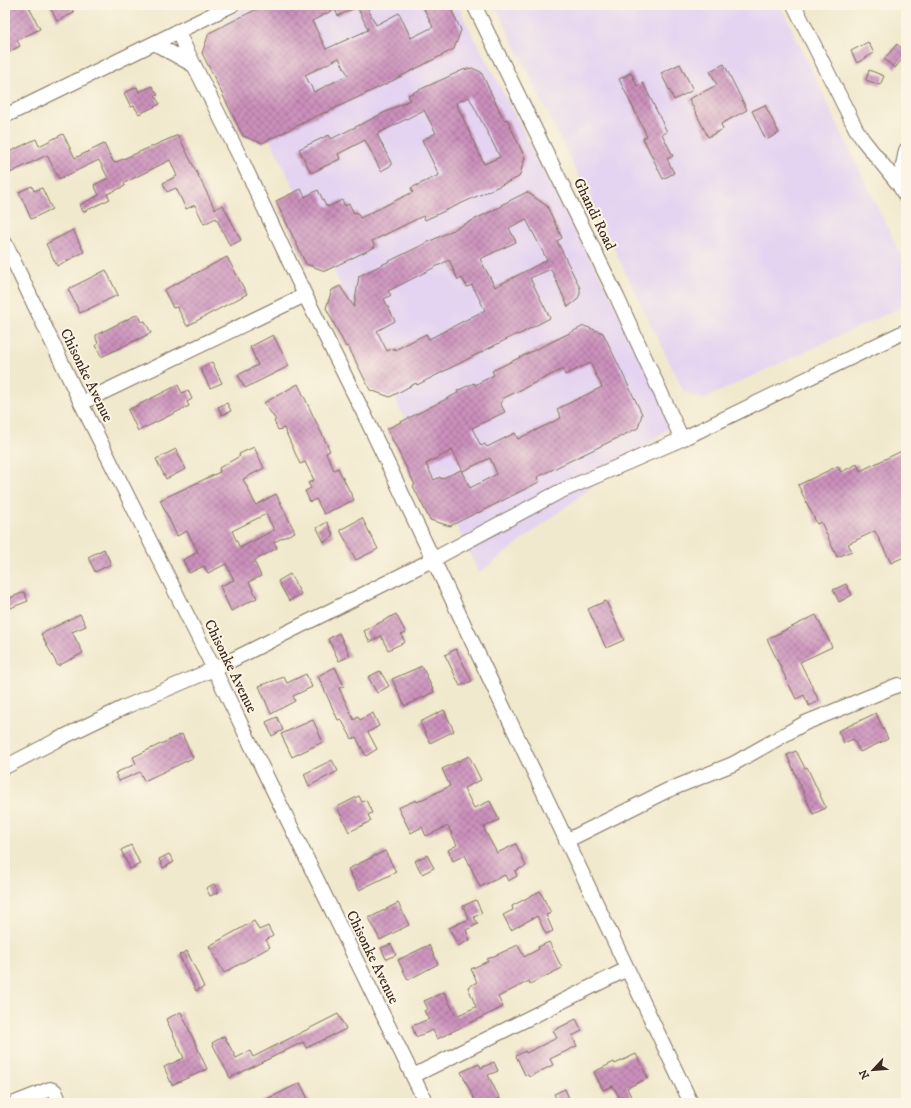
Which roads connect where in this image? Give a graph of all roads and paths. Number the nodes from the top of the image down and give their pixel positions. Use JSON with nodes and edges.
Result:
{"nodes":[{"id":1,"x":232,"y":5,"type":"edge"},
{"id":2,"x":474,"y":5,"type":"edge"},
{"id":3,"x":794,"y":5,"type":"edge"},
{"id":4,"x":177,"y":31,"type":"junction"},
{"id":5,"x":154,"y":42,"type":"junction"},
{"id":6,"x":193,"y":65,"type":"junction"},
{"id":7,"x":5,"y":116,"type":"edge"},
{"id":8,"x":906,"y":150,"type":"edge"},
{"id":9,"x":902,"y":191,"type":"edge"},
{"id":10,"x":7,"y":252,"type":"edge"},
{"id":11,"x":305,"y":295,"type":"junction"},
{"id":12,"x":906,"y":331,"type":"edge"},
{"id":13,"x":80,"y":402,"type":"junction"},
{"id":14,"x":682,"y":439,"type":"junction"},
{"id":15,"x":432,"y":560,"type":"junction"},
{"id":16,"x":214,"y":669,"type":"junction"},
{"id":17,"x":898,"y":685,"type":"dead end"},
{"id":18,"x":5,"y":767,"type":"edge"},
{"id":19,"x":566,"y":840,"type":"junction"},
{"id":20,"x":627,"y":969,"type":"junction"},
{"id":21,"x":413,"y":1076,"type":"junction"},
{"id":22,"x":15,"y":1103,"type":"edge"},
{"id":23,"x":60,"y":1103,"type":"edge"},
{"id":24,"x":426,"y":1103,"type":"edge"},
{"id":25,"x":691,"y":1103,"type":"edge"}],
"edges":[{"from":1,"to":4,"type":"street"},
{"from":2,"to":14,"type":"street","name":"Ghandi Road"},
{"from":3,"to":9,"type":"street"},
{"from":4,"to":5,"type":"street"},
{"from":4,"to":6,"type":"street"},
{"from":5,"to":6,"type":"street"},
{"from":5,"to":7,"type":"street"},
{"from":6,"to":11,"type":"street"},
{"from":8,"to":9,"type":"street"},
{"from":10,"to":13,"type":"street","name":"Chisonke Avenue"},
{"from":11,"to":13,"type":"street"},
{"from":11,"to":15,"type":"street"},
{"from":12,"to":14,"type":"street"},
{"from":13,"to":16,"type":"street","name":"Chisonke Avenue"},
{"from":14,"to":15,"type":"street"},
{"from":15,"to":16,"type":"street"},
{"from":15,"to":19,"type":"street"},
{"from":16,"to":18,"type":"street"},
{"from":16,"to":21,"type":"street","name":"Chisonke Avenue"},
{"from":17,"to":19,"type":"street"},
{"from":19,"to":20,"type":"street"},
{"from":20,"to":21,"type":"street"},
{"from":20,"to":25,"type":"street"},
{"from":21,"to":24,"type":"street","name":"Chisonke Avenue"},
{"from":22,"to":23,"type":"street"}]}
